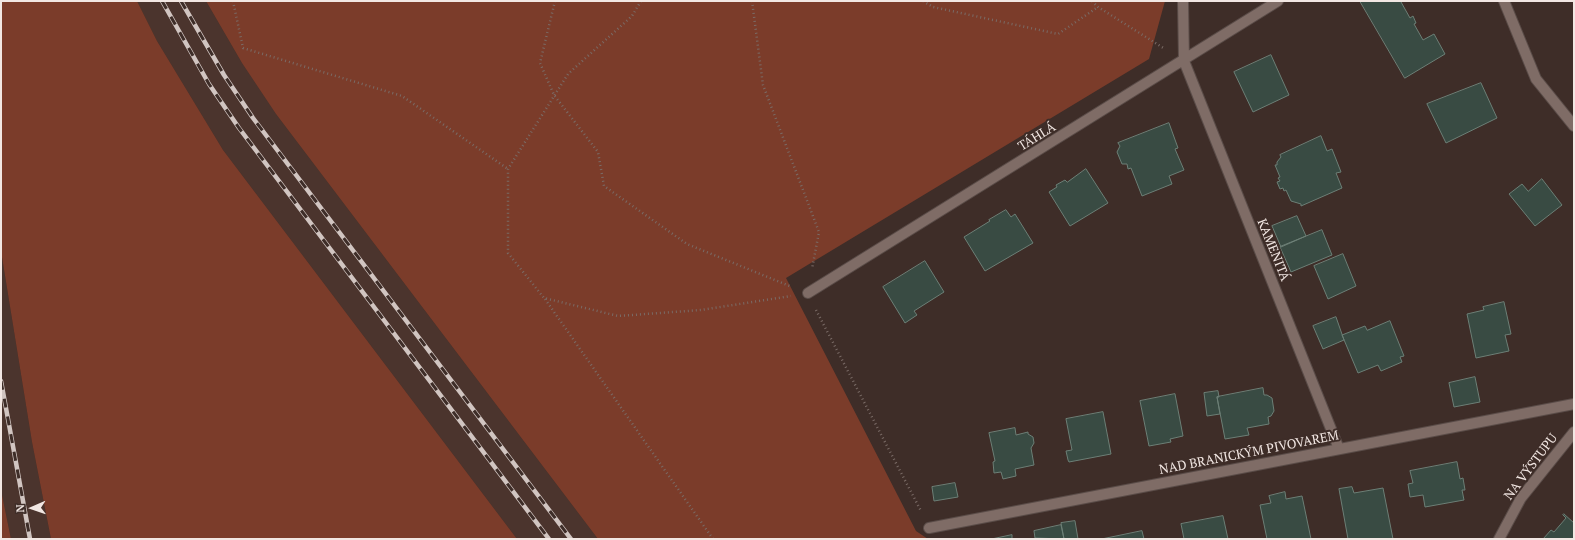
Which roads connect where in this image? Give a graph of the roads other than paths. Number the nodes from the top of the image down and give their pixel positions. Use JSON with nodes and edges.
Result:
{"nodes":[{"id":1,"x":1183,"y":1,"type":"edge"},
{"id":2,"x":1278,"y":1,"type":"edge"},
{"id":3,"x":1504,"y":1,"type":"edge"},
{"id":4,"x":1184,"y":61,"type":"junction"},
{"id":5,"x":1574,"y":126,"type":"edge"},
{"id":6,"x":808,"y":293,"type":"road end"},
{"id":7,"x":1574,"y":404,"type":"edge"},
{"id":8,"x":1574,"y":432,"type":"edge"},
{"id":9,"x":1339,"y":449,"type":"junction"},
{"id":10,"x":930,"y":528,"type":"road end"},
{"id":11,"x":1499,"y":539,"type":"edge"}],
"edges":[{"from":1,"to":4,"type":"street"},
{"from":2,"to":4,"type":"street","name":"TÁHLÁ"},
{"from":3,"to":5,"type":"street"},
{"from":4,"to":6,"type":"street","name":"TÁHLÁ"},
{"from":4,"to":9,"type":"street","name":"KAMENITÁ"},
{"from":7,"to":9,"type":"street","name":"NAD BRANICKÝM PIVOVAREM"},
{"from":8,"to":11,"type":"street","name":"NA VÝSTUPU"},
{"from":9,"to":10,"type":"street","name":"NAD BRANICKÝM PIVOVAREM"}]}
